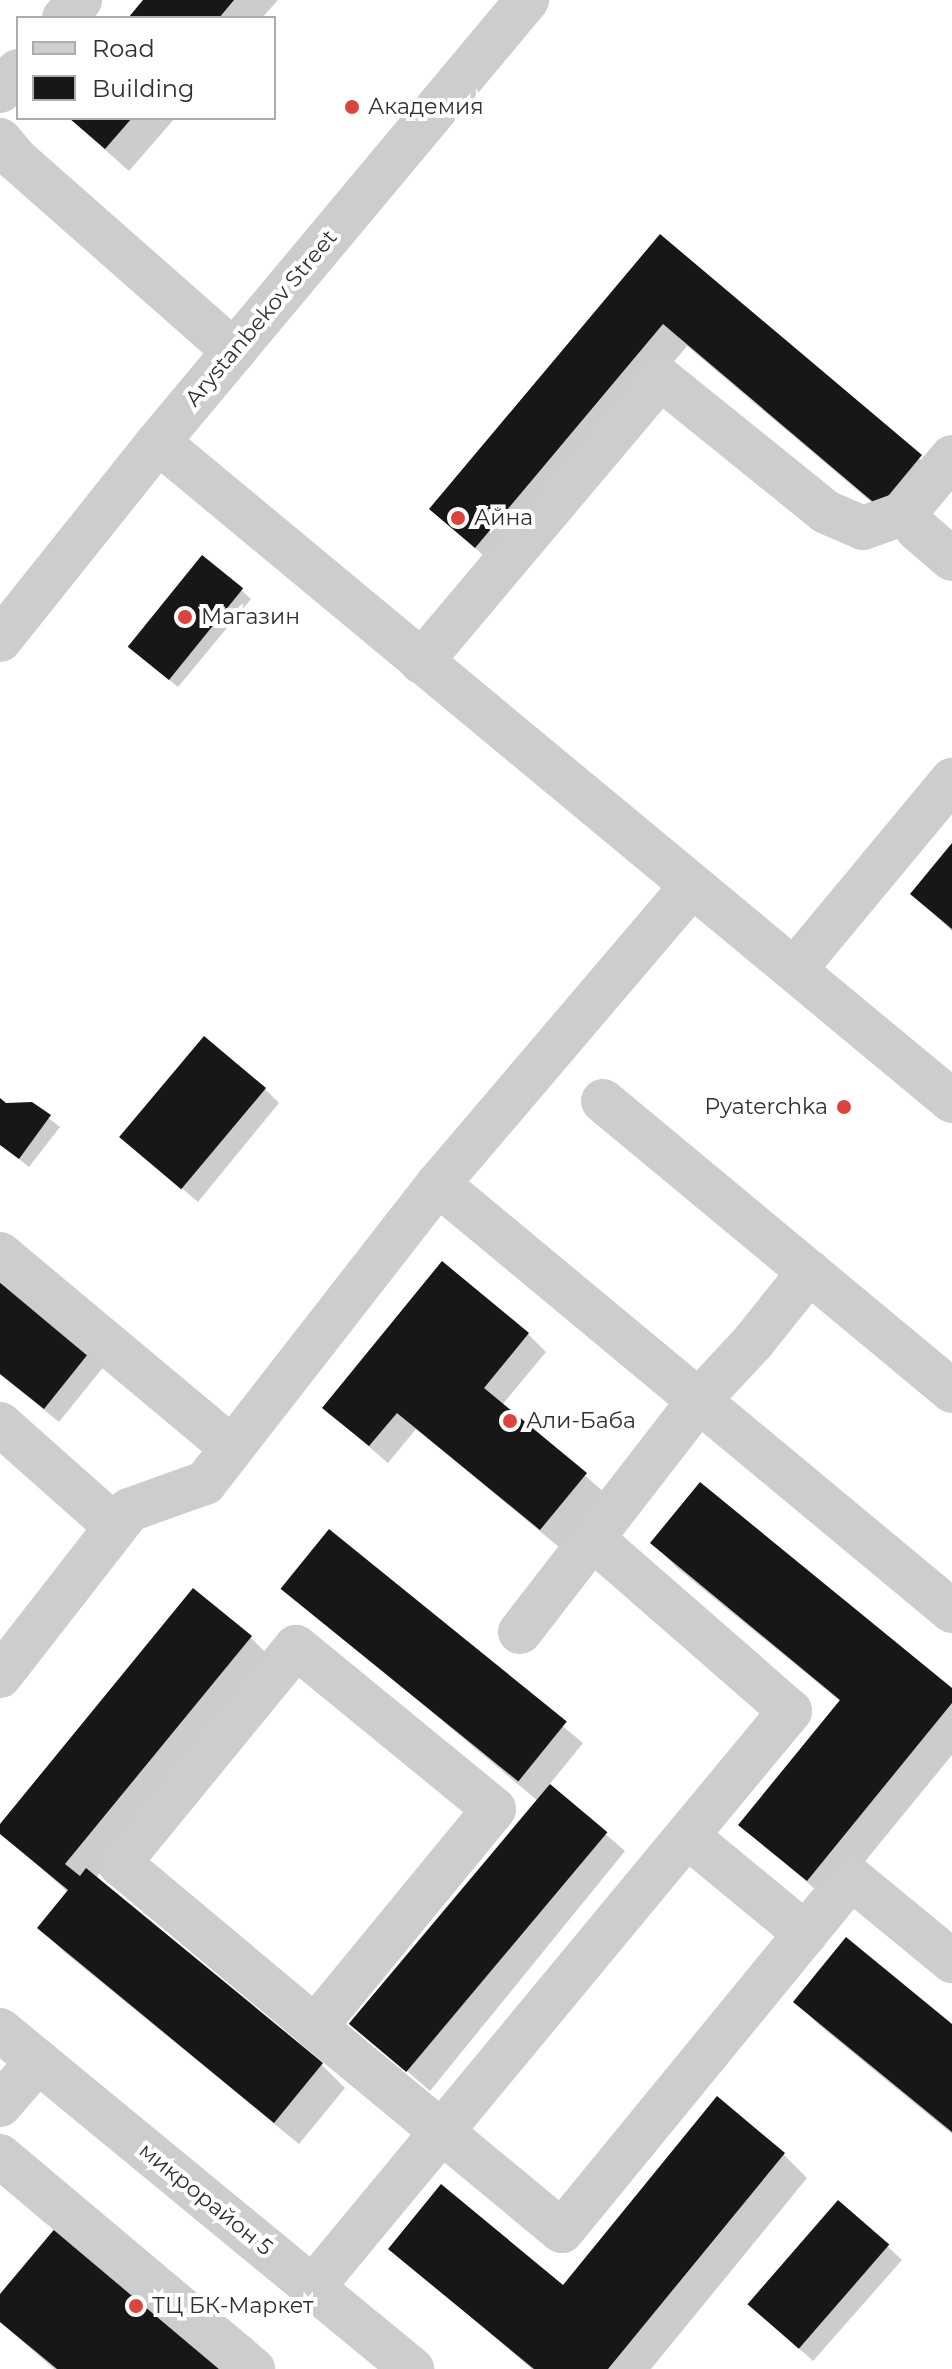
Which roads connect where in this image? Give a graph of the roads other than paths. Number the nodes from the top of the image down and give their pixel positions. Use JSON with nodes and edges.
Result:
{"nodes":[{"id":1,"x":80,"y":0,"type":"edge"},
{"id":2,"x":527,"y":0,"type":"edge"},
{"id":3,"x":66,"y":16,"type":"edge"},
{"id":4,"x":16,"y":73,"type":"edge"},
{"id":5,"x":0,"y":91,"type":"edge"},
{"id":6,"x":0,"y":140,"type":"edge"},
{"id":7,"x":234,"y":351,"type":"junction"},
{"id":8,"x":158,"y":442,"type":"junction"},
{"id":9,"x":952,"y":457,"type":"edge"},
{"id":10,"x":917,"y":529,"type":"dead end"},
{"id":11,"x":952,"y":559,"type":"edge"},
{"id":12,"x":0,"y":640,"type":"edge"},
{"id":13,"x":421,"y":662,"type":"junction"},
{"id":14,"x":952,"y":780,"type":"edge"},
{"id":15,"x":692,"y":886,"type":"junction"},
{"id":16,"x":795,"y":969,"type":"junction"},
{"id":17,"x":603,"y":1101,"type":"dead end"},
{"id":18,"x":952,"y":1101,"type":"edge"},
{"id":19,"x":438,"y":1184,"type":"junction"},
{"id":20,"x":0,"y":1254,"type":"edge"},
{"id":21,"x":809,"y":1272,"type":"junction"},
{"id":22,"x":952,"y":1391,"type":"edge"},
{"id":23,"x":699,"y":1400,"type":"junction"},
{"id":24,"x":0,"y":1424,"type":"edge"},
{"id":25,"x":232,"y":1448,"type":"junction"},
{"id":26,"x":116,"y":1527,"type":"junction"},
{"id":27,"x":594,"y":1540,"type":"junction"},
{"id":28,"x":952,"y":1611,"type":"edge"},
{"id":29,"x":520,"y":1632,"type":"dead end"},
{"id":30,"x":0,"y":1676,"type":"edge"},
{"id":31,"x":687,"y":1836,"type":"junction"},
{"id":32,"x":806,"y":1934,"type":"junction"},
{"id":33,"x":952,"y":1961,"type":"edge"},
{"id":34,"x":315,"y":2027,"type":"junction"},
{"id":35,"x":0,"y":2030,"type":"edge"},
{"id":36,"x":38,"y":2061,"type":"junction"},
{"id":37,"x":0,"y":2105,"type":"edge"},
{"id":38,"x":441,"y":2131,"type":"junction"},
{"id":39,"x":0,"y":2156,"type":"edge"},
{"id":40,"x":313,"y":2287,"type":"junction"},
{"id":41,"x":253,"y":2369,"type":"edge"},
{"id":42,"x":412,"y":2369,"type":"edge"}],
"edges":[{"from":1,"to":3,"type":"street"},
{"from":2,"to":7,"type":"street","name":"Arystanbekov Street"},
{"from":4,"to":5,"type":"street"},
{"from":6,"to":7,"type":"street"},
{"from":7,"to":8,"type":"street","name":"Arystanbekov Street"},
{"from":8,"to":12,"type":"street","name":"Arystanbekov Street"},
{"from":8,"to":13,"type":"street"},
{"from":9,"to":13,"type":"street"},
{"from":10,"to":11,"type":"street"},
{"from":13,"to":15,"type":"street"},
{"from":14,"to":16,"type":"street"},
{"from":15,"to":16,"type":"street"},
{"from":15,"to":19,"type":"street"},
{"from":16,"to":18,"type":"street"},
{"from":17,"to":21,"type":"street"},
{"from":19,"to":23,"type":"street"},
{"from":19,"to":25,"type":"street"},
{"from":20,"to":25,"type":"street"},
{"from":21,"to":22,"type":"street"},
{"from":21,"to":23,"type":"street"},
{"from":23,"to":27,"type":"street"},
{"from":23,"to":28,"type":"street"},
{"from":24,"to":26,"type":"street"},
{"from":25,"to":26,"type":"street"},
{"from":26,"to":30,"type":"street"},
{"from":27,"to":29,"type":"street"},
{"from":27,"to":31,"type":"street"},
{"from":31,"to":32,"type":"street"},
{"from":31,"to":38,"type":"street"},
{"from":32,"to":33,"type":"street"},
{"from":32,"to":38,"type":"street"},
{"from":34,"to":34,"type":"street"},
{"from":34,"to":38,"type":"street"},
{"from":35,"to":36,"type":"street","name":"микрорайон 5"},
{"from":36,"to":37,"type":"street"},
{"from":36,"to":40,"type":"street","name":"микрорайон 5"},
{"from":38,"to":40,"type":"street"},
{"from":39,"to":41,"type":"street"},
{"from":40,"to":42,"type":"street","name":"микрорайон 5"}]}
